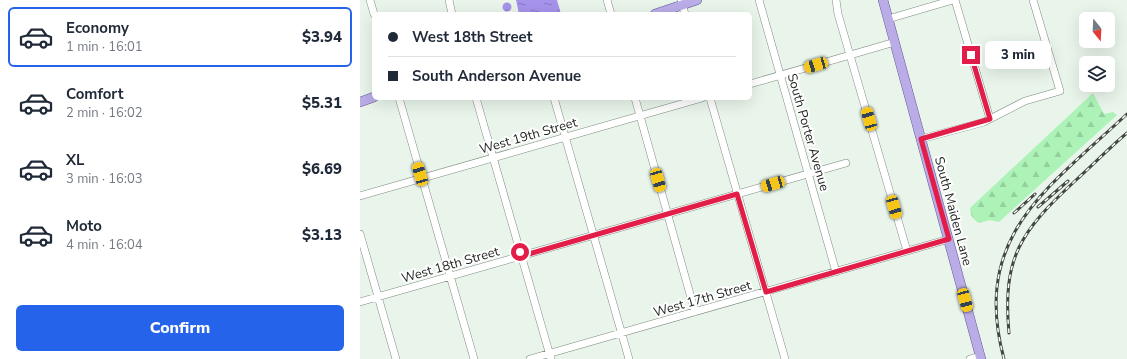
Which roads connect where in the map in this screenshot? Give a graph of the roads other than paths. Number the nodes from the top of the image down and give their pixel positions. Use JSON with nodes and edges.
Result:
{"nodes":[{"id":1,"x":370,"y":0,"type":"edge"},
{"id":2,"x":449,"y":0,"type":"edge"},
{"id":3,"x":607,"y":0,"type":"edge"},
{"id":4,"x":697,"y":0,"type":"edge"},
{"id":5,"x":759,"y":0,"type":"edge"},
{"id":6,"x":836,"y":0,"type":"edge"},
{"id":7,"x":883,"y":0,"type":"edge"},
{"id":8,"x":954,"y":0,"type":"edge"},
{"id":9,"x":1033,"y":0,"type":"edge"},
{"id":10,"x":683,"y":6,"type":"edge"},
{"id":11,"x":373,"y":12,"type":"edge"},
{"id":12,"x":452,"y":12,"type":"edge"},
{"id":13,"x":610,"y":12,"type":"edge"},
{"id":14,"x":661,"y":12,"type":"edge"},
{"id":15,"x":888,"y":19,"type":"junction"},
{"id":16,"x":895,"y":42,"type":"junction"},
{"id":17,"x":850,"y":55,"type":"junction"},
{"id":18,"x":780,"y":75,"type":"junction"},
{"id":19,"x":752,"y":83,"type":"edge"},
{"id":20,"x":372,"y":99,"type":"edge"},
{"id":21,"x":400,"y":100,"type":"edge"},
{"id":22,"x":477,"y":100,"type":"edge"},
{"id":23,"x":555,"y":100,"type":"edge"},
{"id":24,"x":636,"y":100,"type":"edge"},
{"id":25,"x":695,"y":100,"type":"edge"},
{"id":26,"x":711,"y":100,"type":"edge"},
{"id":27,"x":360,"y":102,"type":"edge"},
{"id":28,"x":640,"y":116,"type":"junction"},
{"id":29,"x":990,"y":119,"type":"junction"},
{"id":30,"x":566,"y":137,"type":"junction"},
{"id":31,"x":921,"y":139,"type":"junction"},
{"id":32,"x":493,"y":158,"type":"junction"},
{"id":33,"x":846,"y":163,"type":"dead end"},
{"id":34,"x":808,"y":174,"type":"junction"},
{"id":35,"x":422,"y":178,"type":"junction"},
{"id":36,"x":737,"y":194,"type":"junction"},
{"id":37,"x":360,"y":196,"type":"edge"},
{"id":38,"x":668,"y":214,"type":"junction"},
{"id":39,"x":360,"y":234,"type":"edge"},
{"id":40,"x":594,"y":235,"type":"junction"},
{"id":41,"x":949,"y":239,"type":"junction"},
{"id":42,"x":907,"y":251,"type":"junction"},
{"id":43,"x":522,"y":256,"type":"junction"},
{"id":44,"x":836,"y":272,"type":"junction"},
{"id":45,"x":450,"y":276,"type":"junction"},
{"id":46,"x":766,"y":292,"type":"junction"},
{"id":47,"x":378,"y":297,"type":"junction"},
{"id":48,"x":360,"y":302,"type":"edge"},
{"id":49,"x":695,"y":312,"type":"junction"},
{"id":50,"x":622,"y":333,"type":"junction"},
{"id":51,"x":550,"y":356,"type":"edge"},
{"id":52,"x":980,"y":358,"type":"edge"},
{"id":53,"x":396,"y":359,"type":"edge"},
{"id":54,"x":474,"y":359,"type":"edge"},
{"id":55,"x":530,"y":359,"type":"edge"},
{"id":56,"x":629,"y":359,"type":"edge"},
{"id":57,"x":785,"y":359,"type":"edge"},
{"id":58,"x":970,"y":359,"type":"edge"}],
"edges":[{"from":1,"to":11,"type":"street"},
{"from":2,"to":12,"type":"street"},
{"from":3,"to":13,"type":"street"},
{"from":4,"to":10,"type":"main road"},
{"from":5,"to":18,"type":"street","name":"South Porter Avenue"},
{"from":6,"to":17,"type":"street"},
{"from":7,"to":15,"type":"main road","name":"South Maiden Lane"},
{"from":8,"to":15,"type":"street"},
{"from":8,"to":29,"type":"street"},
{"from":9,"to":29,"type":"street"},
{"from":10,"to":14,"type":"main road"},
{"from":15,"to":16,"type":"main road","name":"South Maiden Lane"},
{"from":16,"to":17,"type":"street"},
{"from":16,"to":31,"type":"main road","name":"South Maiden Lane"},
{"from":17,"to":18,"type":"street"},
{"from":17,"to":42,"type":"street"},
{"from":18,"to":19,"type":"street"},
{"from":18,"to":34,"type":"street","name":"South Porter Avenue"},
{"from":20,"to":27,"type":"main road"},
{"from":21,"to":35,"type":"street"},
{"from":22,"to":32,"type":"street"},
{"from":23,"to":30,"type":"street"},
{"from":24,"to":28,"type":"street"},
{"from":25,"to":28,"type":"street","name":"West 19th Street"},
{"from":26,"to":36,"type":"street"},
{"from":28,"to":30,"type":"street","name":"West 19th Street"},
{"from":28,"to":38,"type":"street"},
{"from":29,"to":31,"type":"street"},
{"from":30,"to":32,"type":"street","name":"West 19th Street"},
{"from":30,"to":40,"type":"street"},
{"from":31,"to":41,"type":"main road","name":"South Maiden Lane"},
{"from":32,"to":35,"type":"street","name":"West 19th Street"},
{"from":32,"to":43,"type":"street"},
{"from":33,"to":34,"type":"street","name":"West 18th Street"},
{"from":34,"to":36,"type":"street","name":"West 18th Street"},
{"from":34,"to":44,"type":"street","name":"South Porter Avenue"},
{"from":35,"to":37,"type":"street","name":"West 19th Street"},
{"from":35,"to":45,"type":"street"},
{"from":36,"to":38,"type":"street","name":"West 18th Street"},
{"from":36,"to":46,"type":"street"},
{"from":38,"to":40,"type":"street","name":"West 18th Street"},
{"from":38,"to":49,"type":"street"},
{"from":39,"to":47,"type":"street"},
{"from":40,"to":43,"type":"street","name":"West 18th Street"},
{"from":40,"to":50,"type":"street"},
{"from":41,"to":42,"type":"street","name":"West 17th Street"},
{"from":41,"to":52,"type":"main road","name":"South Maiden Lane"},
{"from":42,"to":44,"type":"street","name":"West 17th Street"},
{"from":43,"to":45,"type":"street","name":"West 18th Street"},
{"from":43,"to":51,"type":"street"},
{"from":44,"to":46,"type":"street","name":"West 17th Street"},
{"from":45,"to":47,"type":"street","name":"West 18th Street"},
{"from":45,"to":54,"type":"street"},
{"from":46,"to":49,"type":"street","name":"West 17th Street"},
{"from":46,"to":57,"type":"street"},
{"from":47,"to":48,"type":"street","name":"West 18th Street"},
{"from":47,"to":53,"type":"street"},
{"from":49,"to":50,"type":"street","name":"West 17th Street"},
{"from":50,"to":51,"type":"street","name":"West 17th Street"},
{"from":50,"to":56,"type":"street"},
{"from":51,"to":55,"type":"street","name":"West 17th Street"},
{"from":52,"to":58,"type":"street"}]}
